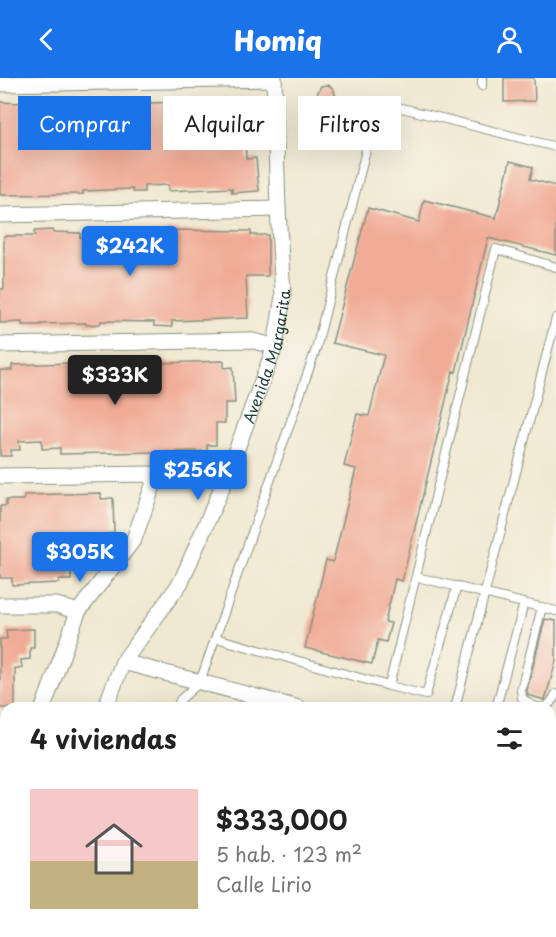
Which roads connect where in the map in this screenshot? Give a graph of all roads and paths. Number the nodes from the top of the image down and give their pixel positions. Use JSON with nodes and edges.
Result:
{"nodes":[{"id":1,"x":274,"y":79,"type":"edge"},
{"id":2,"x":0,"y":84,"type":"edge"},
{"id":3,"x":556,"y":147,"type":"edge"},
{"id":4,"x":278,"y":209,"type":"junction"},
{"id":5,"x":0,"y":215,"type":"edge"},
{"id":6,"x":556,"y":267,"type":"edge"},
{"id":7,"x":556,"y":318,"type":"edge"},
{"id":8,"x":0,"y":345,"type":"edge"},
{"id":9,"x":275,"y":346,"type":"junction"},
{"id":10,"x":157,"y":474,"type":"junction"},
{"id":11,"x":0,"y":476,"type":"edge"},
{"id":12,"x":226,"y":478,"type":"junction"},
{"id":13,"x":417,"y":577,"type":"junction"},
{"id":14,"x":457,"y":586,"type":"junction"},
{"id":15,"x":485,"y":592,"type":"junction"},
{"id":16,"x":524,"y":603,"type":"junction"},
{"id":17,"x":0,"y":605,"type":"edge"},
{"id":18,"x":543,"y":607,"type":"junction"},
{"id":19,"x":556,"y":611,"type":"edge"},
{"id":20,"x":78,"y":612,"type":"junction"},
{"id":21,"x":216,"y":638,"type":"junction"},
{"id":22,"x":123,"y":662,"type":"junction"},
{"id":23,"x":200,"y":682,"type":"junction"},
{"id":24,"x":389,"y":686,"type":"junction"},
{"id":25,"x":45,"y":702,"type":"edge"},
{"id":26,"x":107,"y":702,"type":"edge"},
{"id":27,"x":179,"y":702,"type":"edge"},
{"id":28,"x":276,"y":702,"type":"edge"},
{"id":29,"x":457,"y":702,"type":"edge"},
{"id":30,"x":498,"y":702,"type":"edge"},
{"id":31,"x":527,"y":702,"type":"edge"}],
"edges":[{"from":1,"to":2,"type":"street"},
{"from":1,"to":4,"type":"street","name":"Avenida Margarita"},
{"from":3,"to":21,"type":"lane"},
{"from":4,"to":5,"type":"street"},
{"from":4,"to":9,"type":"street","name":"Avenida Margarita"},
{"from":6,"to":13,"type":"lane"},
{"from":7,"to":15,"type":"lane"},
{"from":8,"to":9,"type":"street"},
{"from":9,"to":12,"type":"street","name":"Avenida Margarita"},
{"from":10,"to":11,"type":"street"},
{"from":10,"to":12,"type":"street"},
{"from":10,"to":20,"type":"street"},
{"from":12,"to":22,"type":"street","name":"Avenida Margarita"},
{"from":13,"to":14,"type":"lane"},
{"from":13,"to":24,"type":"lane"},
{"from":14,"to":15,"type":"lane"},
{"from":14,"to":24,"type":"lane"},
{"from":15,"to":16,"type":"lane"},
{"from":15,"to":29,"type":"lane"},
{"from":16,"to":18,"type":"lane"},
{"from":16,"to":30,"type":"lane"},
{"from":17,"to":20,"type":"street"},
{"from":18,"to":19,"type":"lane"},
{"from":18,"to":31,"type":"lane"},
{"from":20,"to":25,"type":"street"},
{"from":21,"to":23,"type":"lane"},
{"from":21,"to":24,"type":"lane"},
{"from":22,"to":23,"type":"street"},
{"from":22,"to":26,"type":"street","name":"Avenida Margarita"},
{"from":23,"to":27,"type":"lane"},
{"from":23,"to":28,"type":"street"}]}
